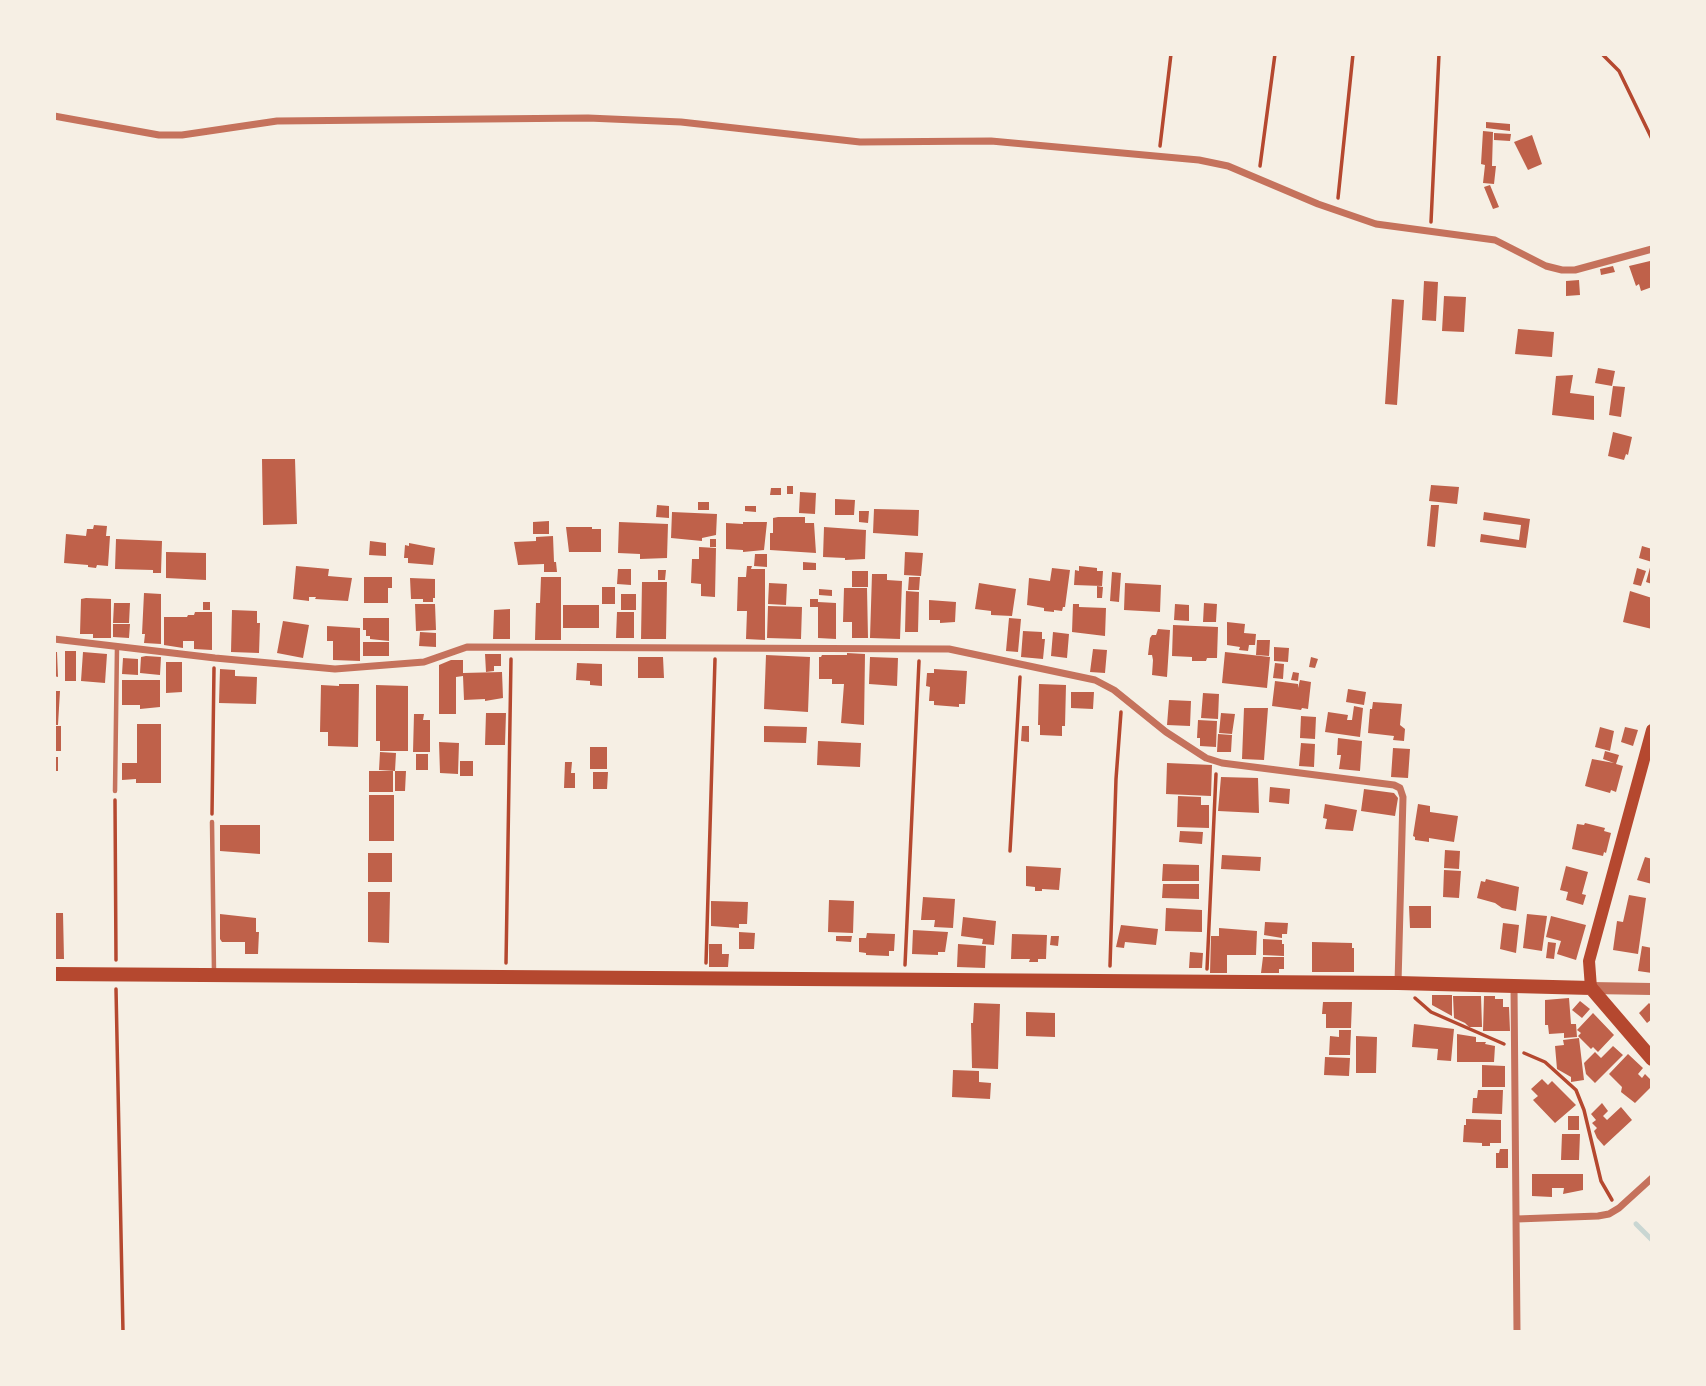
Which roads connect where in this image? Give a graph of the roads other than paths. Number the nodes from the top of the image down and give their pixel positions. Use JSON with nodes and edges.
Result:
{"nodes":[{"id":1,"x":54,"y":116,"type":"edge"},
{"id":2,"x":1652,"y":249,"type":"edge"},
{"id":3,"x":54,"y":639,"type":"edge"},
{"id":4,"x":117,"y":648,"type":"junction"},
{"id":5,"x":1652,"y":730,"type":"edge"},
{"id":6,"x":115,"y":791,"type":"road end"},
{"id":7,"x":212,"y":822,"type":"road end"},
{"id":8,"x":54,"y":974,"type":"edge"},
{"id":9,"x":214,"y":974,"type":"junction"},
{"id":10,"x":1398,"y":983,"type":"junction"},
{"id":11,"x":1514,"y":985,"type":"junction"},
{"id":12,"x":1591,"y":988,"type":"junction"},
{"id":13,"x":1652,"y":989,"type":"edge"},
{"id":14,"x":1652,"y":1059,"type":"edge"},
{"id":15,"x":1652,"y":1178,"type":"edge"},
{"id":16,"x":1517,"y":1219,"type":"junction"},
{"id":17,"x":1517,"y":1332,"type":"edge"}],
"edges":[{"from":1,"to":2,"type":"street"},
{"from":3,"to":4,"type":"street"},
{"from":4,"to":6,"type":"lane"},
{"from":4,"to":10,"type":"street"},
{"from":5,"to":12,"type":"main road"},
{"from":7,"to":9,"type":"lane"},
{"from":8,"to":9,"type":"main road"},
{"from":9,"to":10,"type":"main road"},
{"from":10,"to":11,"type":"main road"},
{"from":11,"to":12,"type":"main road"},
{"from":11,"to":16,"type":"street"},
{"from":12,"to":13,"type":"street"},
{"from":12,"to":14,"type":"main road"},
{"from":15,"to":16,"type":"street"},
{"from":16,"to":17,"type":"street"}]}
